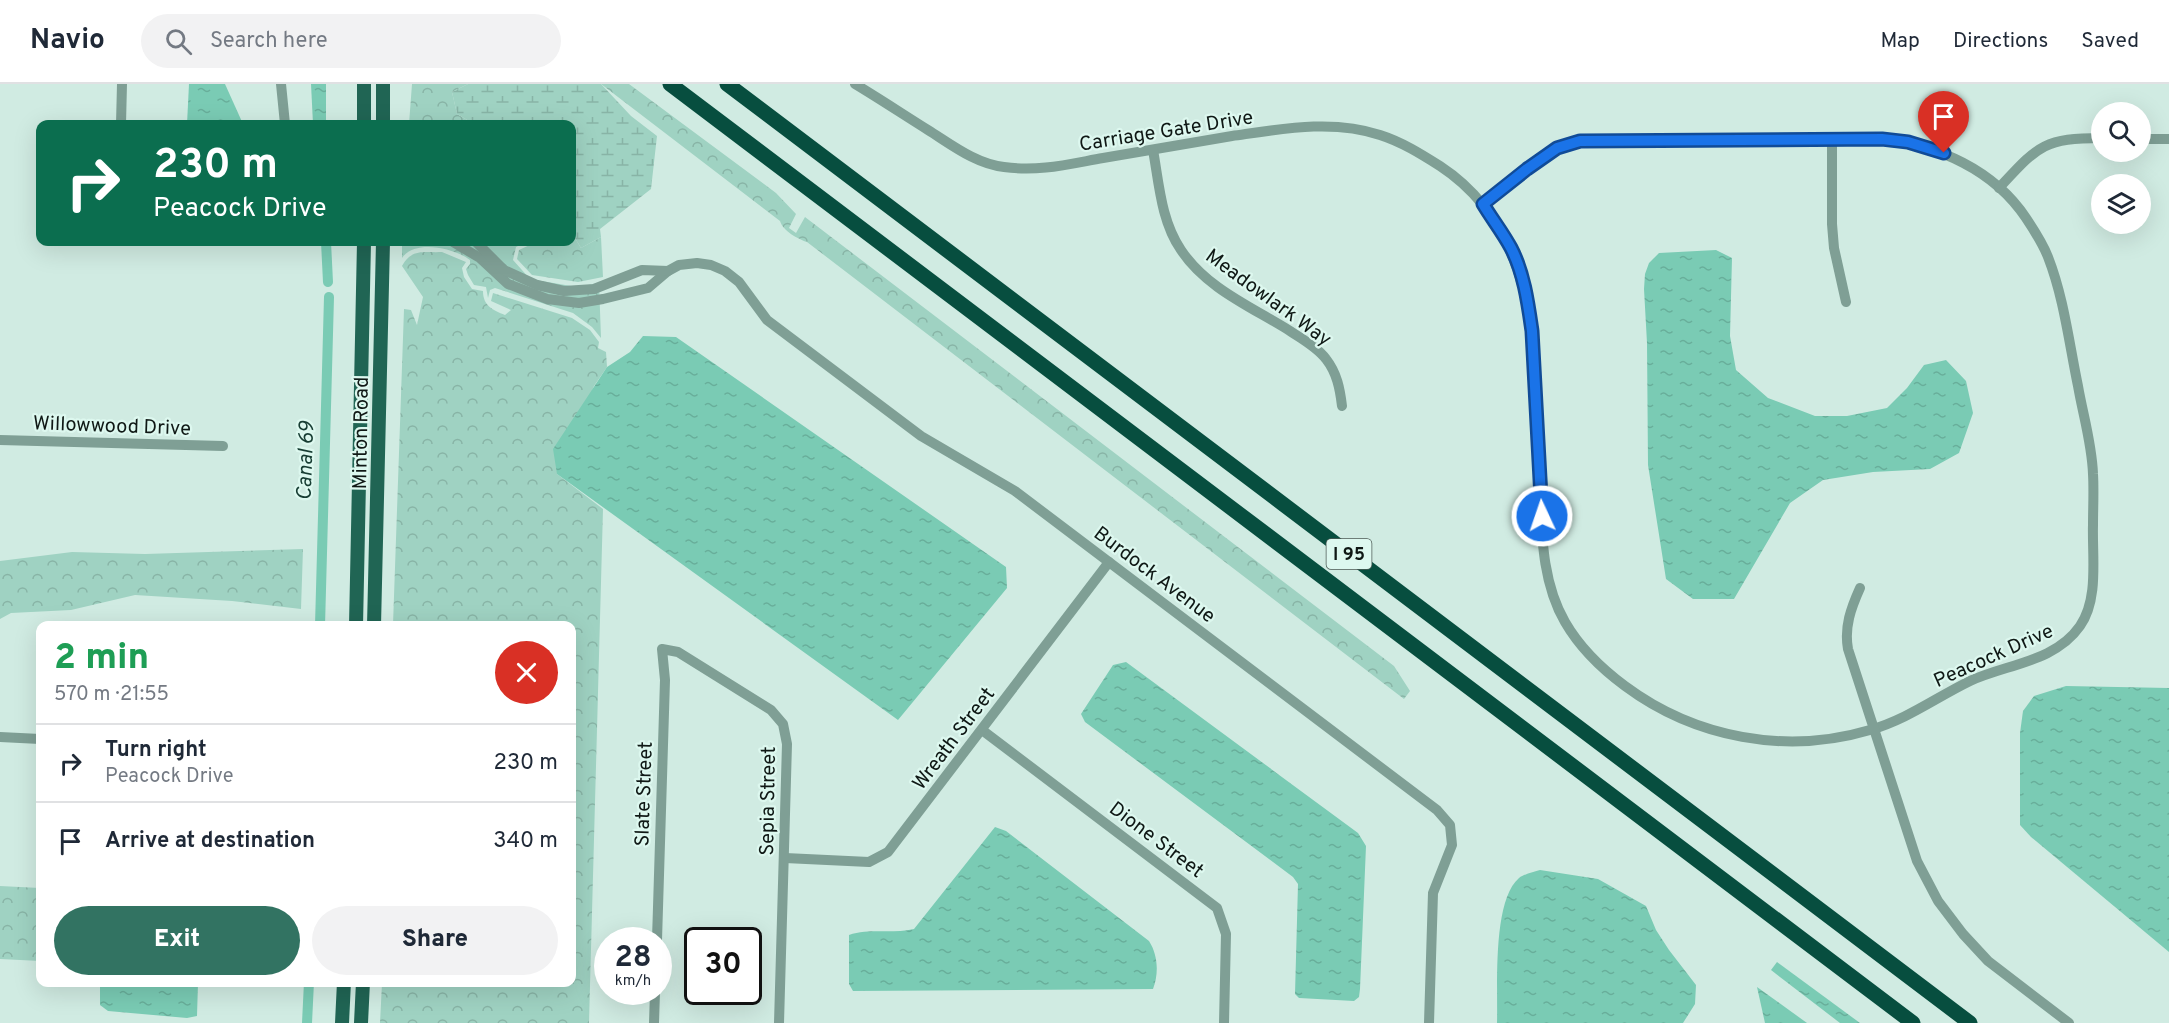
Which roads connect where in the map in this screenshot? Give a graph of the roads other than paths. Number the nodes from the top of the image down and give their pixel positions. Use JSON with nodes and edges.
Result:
{"nodes":[{"id":1,"x":122,"y":84,"type":"edge"},
{"id":2,"x":281,"y":84,"type":"edge"},
{"id":3,"x":364,"y":84,"type":"edge"},
{"id":4,"x":383,"y":84,"type":"edge"},
{"id":5,"x":670,"y":84,"type":"edge"},
{"id":6,"x":727,"y":84,"type":"edge"},
{"id":7,"x":855,"y":84,"type":"edge"},
{"id":8,"x":121,"y":120,"type":"edge"},
{"id":9,"x":285,"y":120,"type":"edge"},
{"id":10,"x":364,"y":120,"type":"edge"},
{"id":11,"x":383,"y":120,"type":"edge"},
{"id":12,"x":2091,"y":138,"type":"edge"},
{"id":13,"x":2151,"y":139,"type":"edge"},
{"id":14,"x":2169,"y":139,"type":"edge"},
{"id":15,"x":1832,"y":140,"type":"junction"},
{"id":16,"x":1153,"y":150,"type":"junction"},
{"id":17,"x":1999,"y":188,"type":"junction"},
{"id":18,"x":1483,"y":204,"type":"junction"},
{"id":19,"x":364,"y":246,"type":"edge"},
{"id":20,"x":383,"y":246,"type":"edge"},
{"id":21,"x":462,"y":246,"type":"edge"},
{"id":22,"x":478,"y":246,"type":"edge"},
{"id":23,"x":483,"y":255,"type":"junction"},
{"id":24,"x":668,"y":271,"type":"junction"},
{"id":25,"x":631,"y":273,"type":"junction"},
{"id":26,"x":598,"y":288,"type":"junction"},
{"id":27,"x":548,"y":293,"type":"junction"},
{"id":28,"x":634,"y":293,"type":"junction"},
{"id":29,"x":603,"y":299,"type":"junction"},
{"id":30,"x":1846,"y":302,"type":"dead end"},
{"id":31,"x":1342,"y":406,"type":"dead end"},
{"id":32,"x":0,"y":440,"type":"edge"},
{"id":33,"x":223,"y":446,"type":"dead end"},
{"id":34,"x":1109,"y":561,"type":"junction"},
{"id":35,"x":1860,"y":588,"type":"dead end"},
{"id":36,"x":356,"y":621,"type":"edge"},
{"id":37,"x":374,"y":621,"type":"edge"},
{"id":38,"x":662,"y":649,"type":"joint"},
{"id":39,"x":1873,"y":729,"type":"junction"},
{"id":40,"x":982,"y":730,"type":"junction"},
{"id":41,"x":0,"y":737,"type":"edge"},
{"id":42,"x":36,"y":739,"type":"edge"},
{"id":43,"x":785,"y":858,"type":"junction"},
{"id":44,"x":657,"y":927,"type":"edge"},
{"id":45,"x":344,"y":987,"type":"edge"},
{"id":46,"x":363,"y":987,"type":"edge"},
{"id":47,"x":655,"y":1005,"type":"edge"},
{"id":48,"x":342,"y":1023,"type":"edge"},
{"id":49,"x":361,"y":1023,"type":"edge"},
{"id":50,"x":654,"y":1023,"type":"edge"},
{"id":51,"x":779,"y":1023,"type":"edge"},
{"id":52,"x":1224,"y":1023,"type":"edge"},
{"id":53,"x":1429,"y":1023,"type":"edge"},
{"id":54,"x":1913,"y":1023,"type":"edge"},
{"id":55,"x":1970,"y":1023,"type":"edge"},
{"id":56,"x":2069,"y":1023,"type":"edge"}],
"edges":[{"from":1,"to":8,"type":"street"},
{"from":2,"to":9,"type":"street"},
{"from":3,"to":10,"type":"main road"},
{"from":4,"to":11,"type":"main road"},
{"from":5,"to":54,"type":"highway","number":"I 95"},
{"from":6,"to":55,"type":"highway","number":"I 95"},
{"from":7,"to":16,"type":"street","name":"Carriage Gate Drive"},
{"from":12,"to":17,"type":"street"},
{"from":13,"to":14,"type":"street"},
{"from":15,"to":17,"type":"street","name":"Peacock Drive"},
{"from":15,"to":18,"type":"street","name":"Peacock Drive"},
{"from":15,"to":30,"type":"street"},
{"from":16,"to":18,"type":"street","name":"Carriage Gate Drive"},
{"from":16,"to":31,"type":"street","name":"Meadowlark Way"},
{"from":17,"to":39,"type":"street","name":"Peacock Drive"},
{"from":18,"to":39,"type":"street","name":"Peacock Drive"},
{"from":19,"to":36,"type":"main road","name":"Minton Road"},
{"from":20,"to":37,"type":"main road","name":"Minton Road"},
{"from":21,"to":23,"type":"street","name":"Burdock Avenue"},
{"from":22,"to":23,"type":"street","name":"Burdock Avenue"},
{"from":23,"to":27,"type":"street","name":"Burdock Avenue"},
{"from":24,"to":25,"type":"street","name":"Burdock Avenue"},
{"from":24,"to":28,"type":"street","name":"Burdock Avenue"},
{"from":24,"to":34,"type":"street","name":"Burdock Avenue"},
{"from":25,"to":26,"type":"street","name":"Burdock Avenue"},
{"from":25,"to":28,"type":"street"},
{"from":26,"to":27,"type":"street","name":"Burdock Avenue"},
{"from":26,"to":29,"type":"street"},
{"from":27,"to":29,"type":"street","name":"Burdock Avenue"},
{"from":28,"to":29,"type":"street","name":"Burdock Avenue"},
{"from":32,"to":33,"type":"street","name":"Willowwood Drive"},
{"from":34,"to":40,"type":"street","name":"Wreath Street"},
{"from":34,"to":53,"type":"street","name":"Burdock Avenue"},
{"from":35,"to":39,"type":"street"},
{"from":38,"to":43,"type":"street","name":"Sepia Street"},
{"from":38,"to":44,"type":"street","name":"Slate Street"},
{"from":39,"to":56,"type":"street"},
{"from":40,"to":43,"type":"street","name":"Wreath Street"},
{"from":40,"to":52,"type":"street","name":"Dione Street"},
{"from":41,"to":42,"type":"street"},
{"from":43,"to":51,"type":"street","name":"Sepia Street"},
{"from":45,"to":48,"type":"main road"},
{"from":46,"to":49,"type":"main road"},
{"from":47,"to":50,"type":"street"}]}
